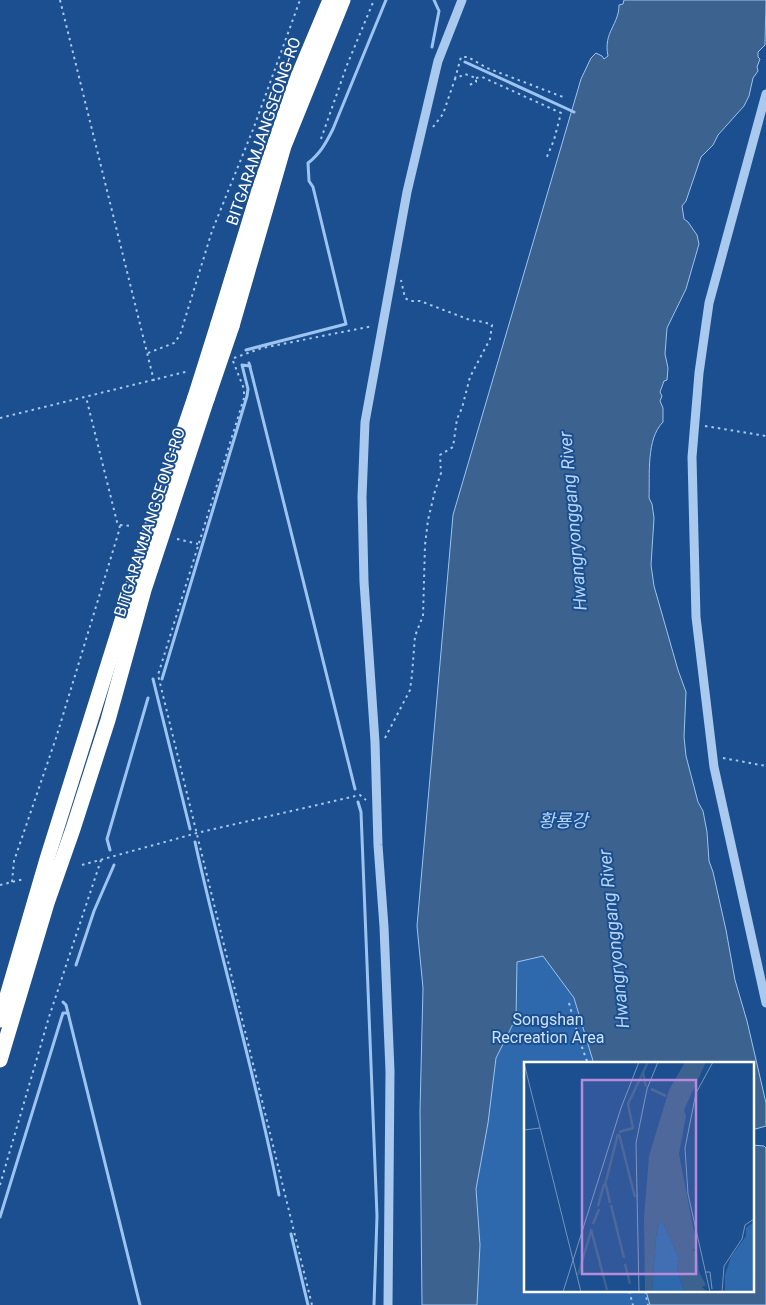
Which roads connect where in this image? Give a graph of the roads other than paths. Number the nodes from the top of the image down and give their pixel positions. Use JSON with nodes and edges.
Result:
{"nodes":[{"id":1,"x":330,"y":0,"type":"edge"},
{"id":2,"x":343,"y":0,"type":"edge"},
{"id":3,"x":462,"y":0,"type":"edge"},
{"id":4,"x":766,"y":94,"type":"edge"},
{"id":5,"x":225,"y":325,"type":"junction"},
{"id":6,"x":201,"y":398,"type":"junction"},
{"id":7,"x":766,"y":1003,"type":"edge"},
{"id":8,"x":0,"y":1020,"type":"edge"},
{"id":9,"x":0,"y":1060,"type":"edge"},
{"id":10,"x":388,"y":1305,"type":"edge"}],
"edges":[{"from":1,"to":5,"type":"highway","name":"BITGARAMJANGSEONG-RO"},
{"from":2,"to":5,"type":"highway","name":"BITGARAMJANGSEONG-RO"},
{"from":3,"to":10,"type":"street"},
{"from":4,"to":7,"type":"street"},
{"from":5,"to":6,"type":"highway","name":"BITGARAMJANGSEONG-RO","bridge":true},
{"from":6,"to":8,"type":"highway","name":"BITGARAMJANGSEONG-RO"},
{"from":6,"to":9,"type":"highway","name":"BITGARAMJANGSEONG-RO"}]}
